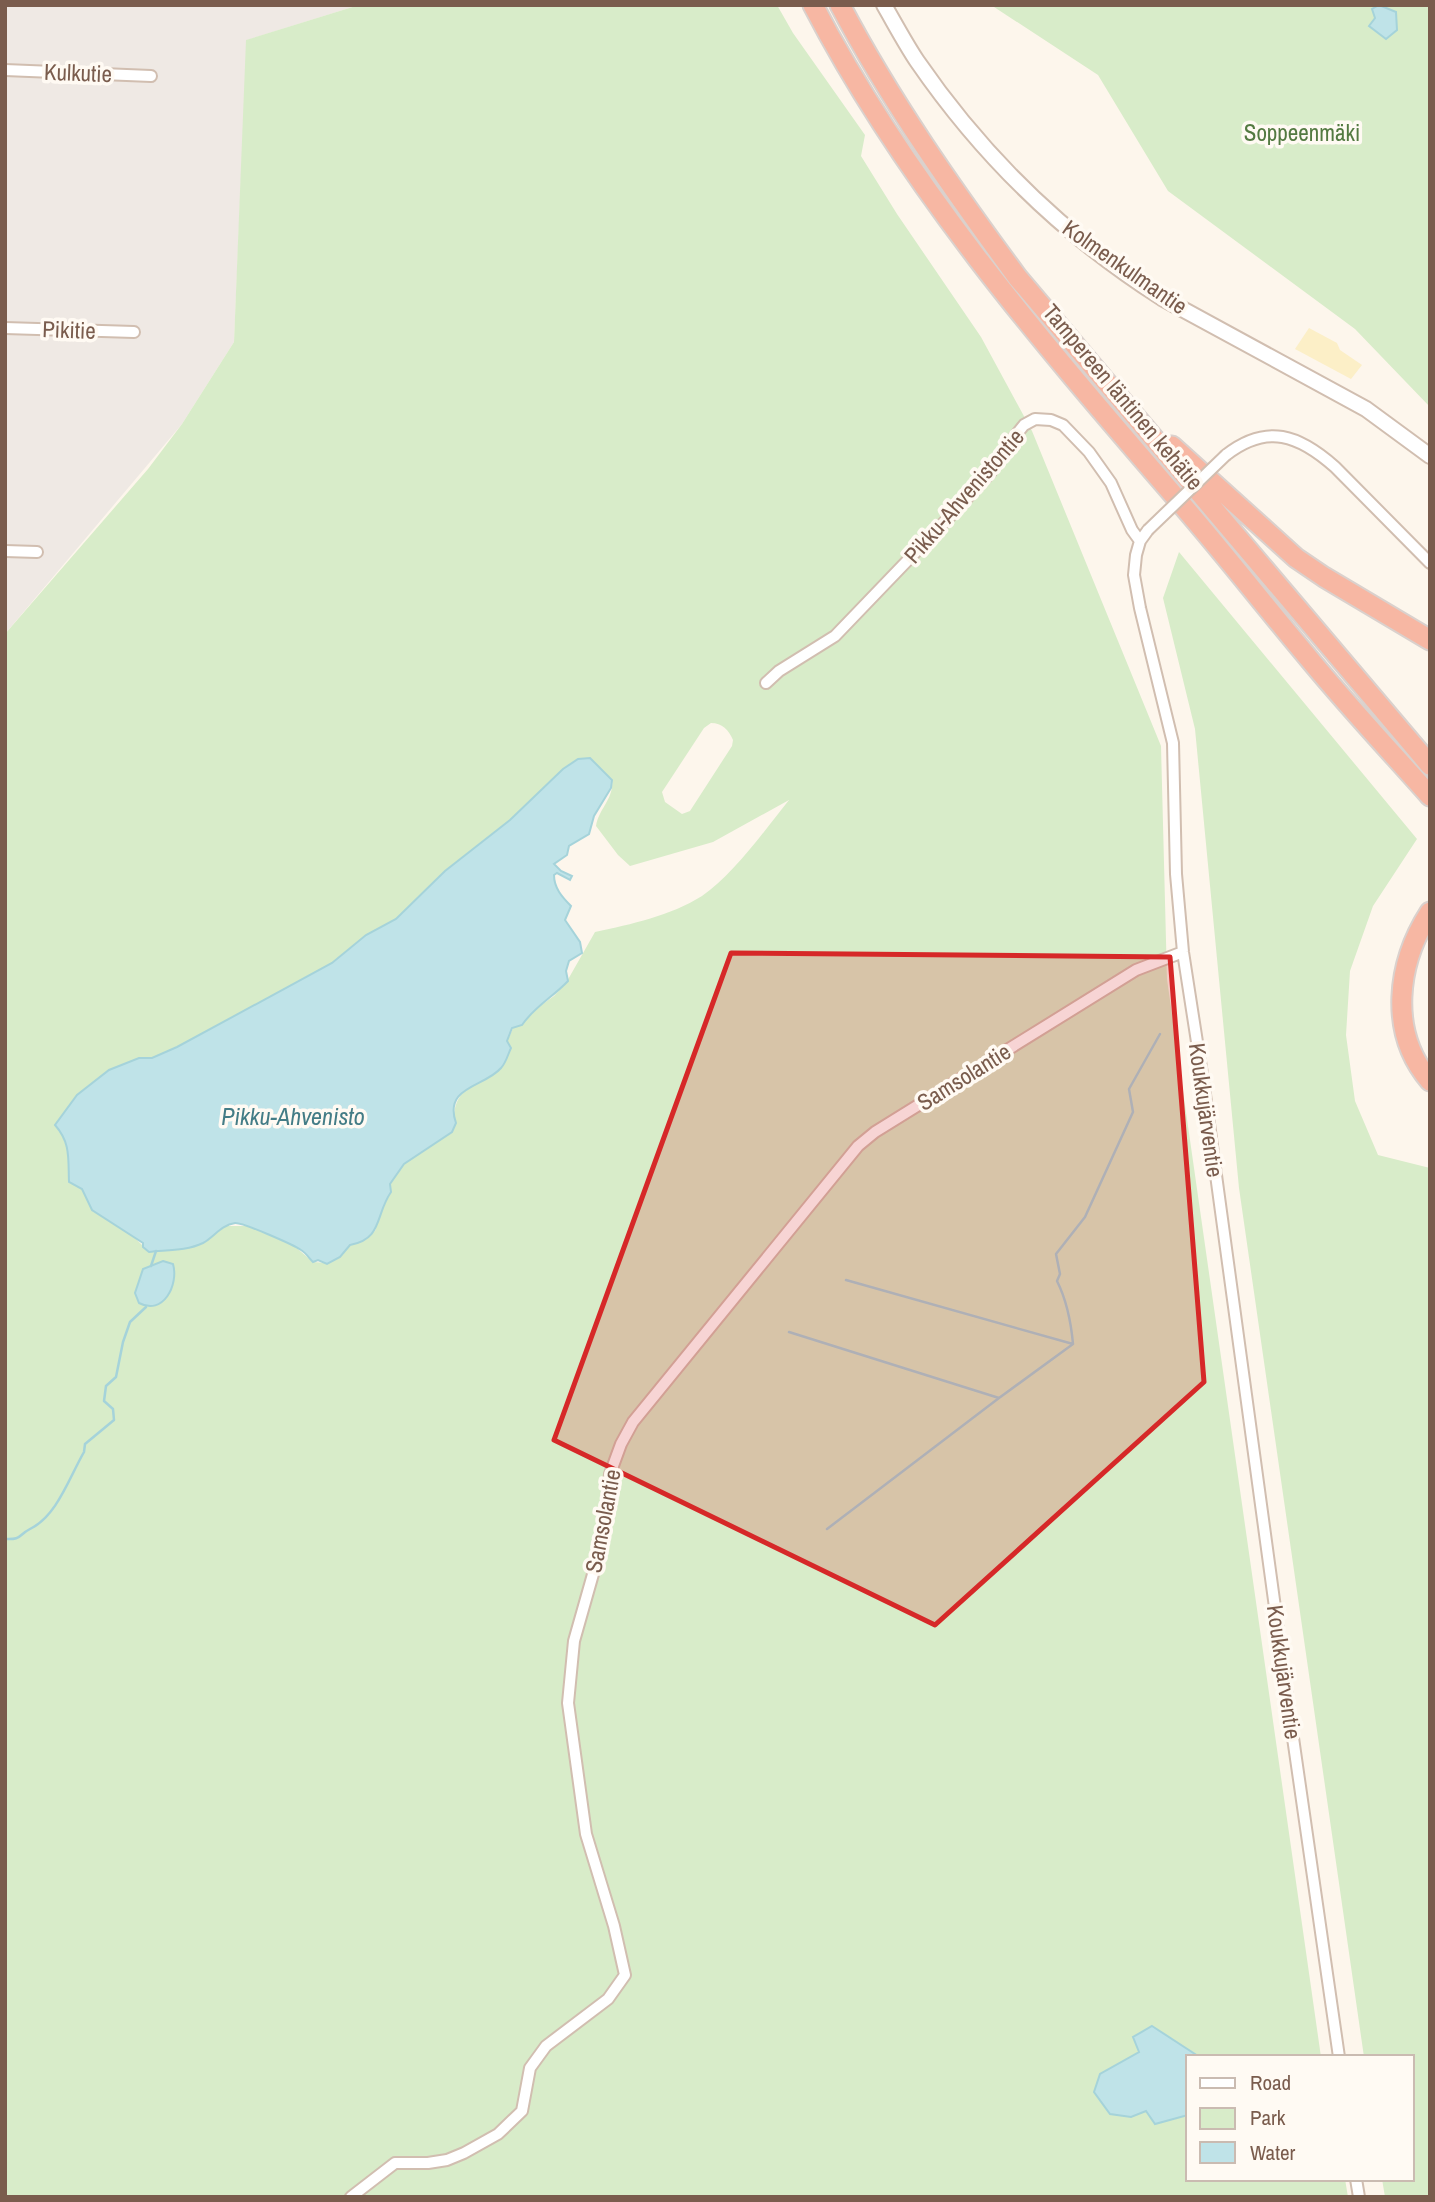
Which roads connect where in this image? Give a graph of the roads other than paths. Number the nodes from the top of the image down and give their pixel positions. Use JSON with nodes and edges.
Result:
{"nodes":[{"id":1,"x":813,"y":5,"type":"edge"},
{"id":2,"x":840,"y":5,"type":"edge"},
{"id":3,"x":884,"y":5,"type":"edge"},
{"id":4,"x":5,"y":70,"type":"edge"},
{"id":5,"x":152,"y":76,"type":"dead end"},
{"id":6,"x":5,"y":328,"type":"edge"},
{"id":7,"x":134,"y":332,"type":"dead end"},
{"id":8,"x":1110,"y":389,"type":"junction"},
{"id":9,"x":1430,"y":456,"type":"edge"},
{"id":10,"x":1140,"y":541,"type":"junction"},
{"id":11,"x":5,"y":551,"type":"edge"},
{"id":12,"x":37,"y":552,"type":"dead end"},
{"id":13,"x":1430,"y":563,"type":"edge"},
{"id":14,"x":1430,"y":640,"type":"edge"},
{"id":15,"x":766,"y":683,"type":"dead end"},
{"id":16,"x":1430,"y":765,"type":"edge"},
{"id":17,"x":1430,"y":796,"type":"edge"},
{"id":18,"x":1430,"y":912,"type":"edge"},
{"id":19,"x":1183,"y":952,"type":"junction"},
{"id":20,"x":1430,"y":1081,"type":"edge"},
{"id":21,"x":1339,"y":2055,"type":"edge"},
{"id":22,"x":351,"y":2197,"type":"edge"}],
"edges":[{"from":1,"to":17,"type":"highway","name":"Tampereen läntinen kehätie"},
{"from":2,"to":8,"type":"highway","name":"Tampereen läntinen kehätie"},
{"from":3,"to":9,"type":"street","name":"Kolmenkulmantie"},
{"from":4,"to":5,"type":"street","name":"Kulkutie"},
{"from":6,"to":7,"type":"street","name":"Pikitie"},
{"from":8,"to":14,"type":"highway"},
{"from":8,"to":16,"type":"highway","name":"Tampereen läntinen kehätie"},
{"from":10,"to":13,"type":"street","name":"Koukkujärventie","bridge":true},
{"from":10,"to":15,"type":"street","name":"Pikku-Ahvenistontie"},
{"from":10,"to":19,"type":"street","name":"Koukkujärventie"},
{"from":11,"to":12,"type":"street"},
{"from":18,"to":20,"type":"highway"},
{"from":19,"to":21,"type":"street","name":"Koukkujärventie"},
{"from":19,"to":22,"type":"street","name":"Samsolantie"}]}
